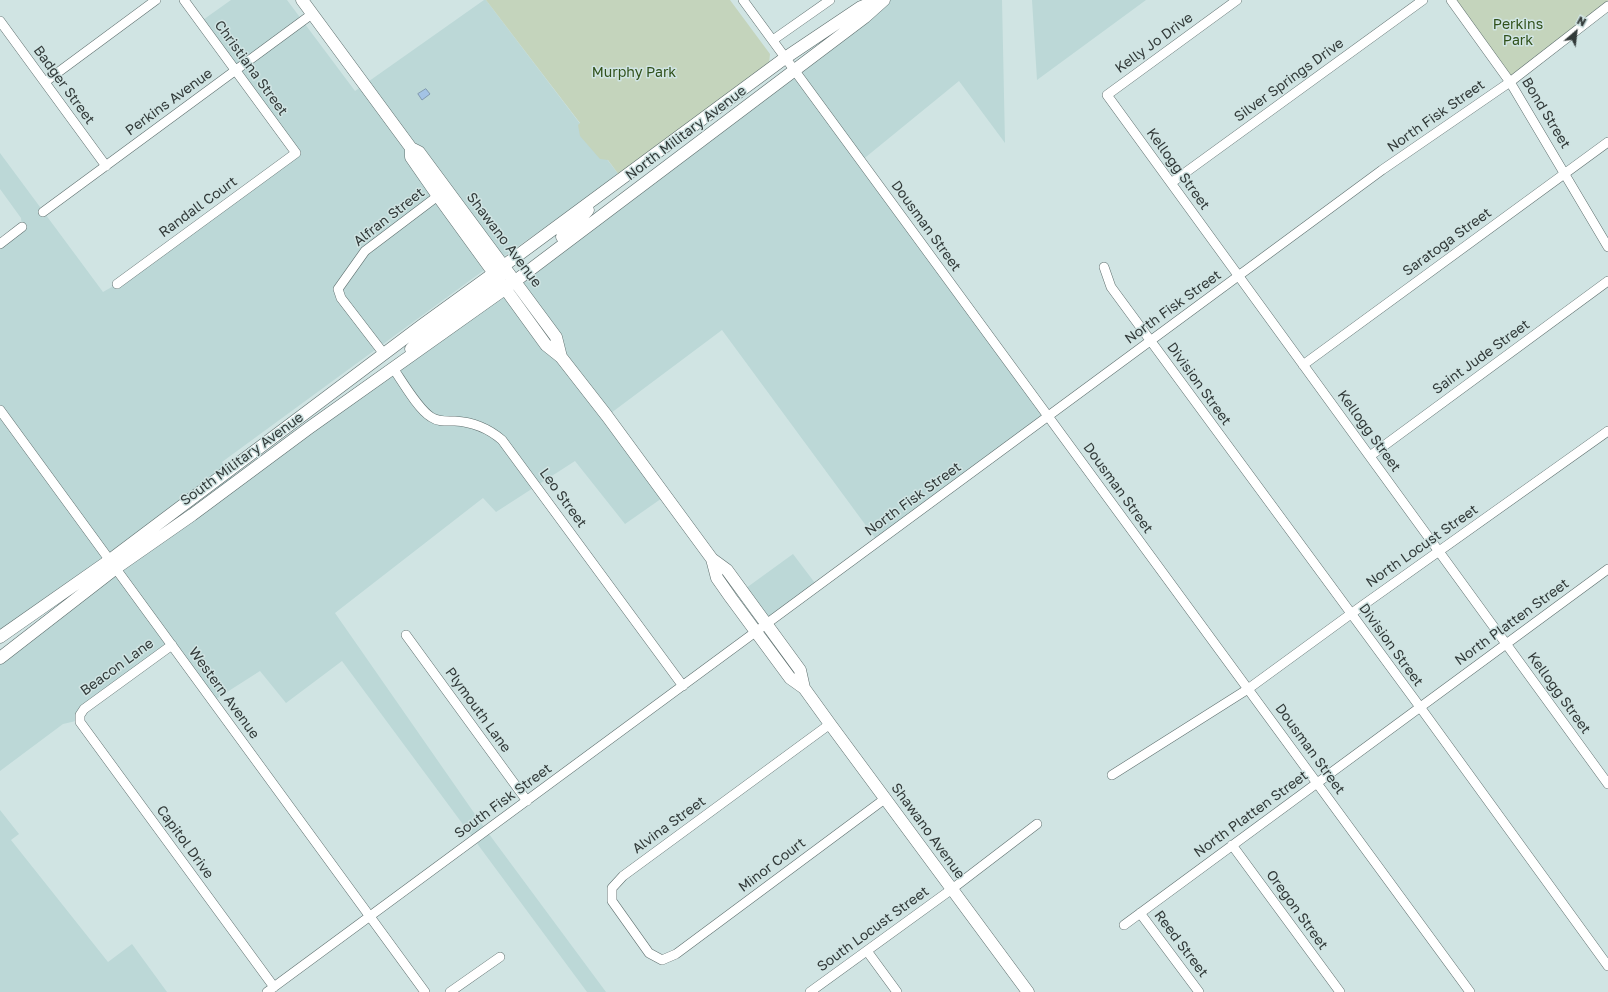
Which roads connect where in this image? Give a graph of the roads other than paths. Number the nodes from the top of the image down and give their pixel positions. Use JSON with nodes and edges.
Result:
{"nodes":[{"id":1,"x":156,"y":0,"type":"edge"},
{"id":2,"x":184,"y":0,"type":"edge"},
{"id":3,"x":302,"y":0,"type":"edge"},
{"id":4,"x":743,"y":0,"type":"edge"},
{"id":5,"x":830,"y":0,"type":"edge"},
{"id":6,"x":879,"y":0,"type":"edge"},
{"id":7,"x":884,"y":0,"type":"edge"},
{"id":8,"x":1236,"y":0,"type":"edge"},
{"id":9,"x":1423,"y":0,"type":"edge"},
{"id":10,"x":1451,"y":0,"type":"edge"},
{"id":11,"x":1608,"y":6,"type":"edge"},
{"id":12,"x":312,"y":14,"type":"junction"},
{"id":13,"x":0,"y":21,"type":"edge"},
{"id":14,"x":773,"y":40,"type":"junction"},
{"id":15,"x":785,"y":58,"type":"junction"},
{"id":16,"x":795,"y":70,"type":"junction"},
{"id":17,"x":236,"y":71,"type":"junction"},
{"id":18,"x":45,"y":82,"type":"junction"},
{"id":19,"x":1510,"y":82,"type":"junction"},
{"id":20,"x":1107,"y":95,"type":"joint"},
{"id":21,"x":1608,"y":142,"type":"edge"},
{"id":22,"x":296,"y":153,"type":"joint"},
{"id":23,"x":106,"y":166,"type":"junction"},
{"id":24,"x":1565,"y":172,"type":"junction"},
{"id":25,"x":1171,"y":183,"type":"junction"},
{"id":26,"x":442,"y":193,"type":"junction"},
{"id":27,"x":603,"y":193,"type":"junction"},
{"id":28,"x":43,"y":212,"type":"dead end"},
{"id":29,"x":22,"y":227,"type":"dead end"},
{"id":30,"x":0,"y":244,"type":"edge"},
{"id":31,"x":1608,"y":247,"type":"edge"},
{"id":32,"x":505,"y":266,"type":"junction"},
{"id":33,"x":1104,"y":267,"type":"dead end"},
{"id":34,"x":1239,"y":276,"type":"junction"},
{"id":35,"x":514,"y":278,"type":"junction"},
{"id":36,"x":499,"y":280,"type":"junction"},
{"id":37,"x":1608,"y":281,"type":"edge"},
{"id":38,"x":118,"y":284,"type":"dead end"},
{"id":39,"x":1151,"y":341,"type":"junction"},
{"id":40,"x":384,"y":354,"type":"junction"},
{"id":41,"x":561,"y":358,"type":"junction"},
{"id":42,"x":1304,"y":365,"type":"junction"},
{"id":43,"x":393,"y":368,"type":"junction"},
{"id":44,"x":0,"y":410,"type":"edge"},
{"id":45,"x":1049,"y":416,"type":"junction"},
{"id":46,"x":1608,"y":431,"type":"edge"},
{"id":47,"x":1370,"y":456,"type":"junction"},
{"id":48,"x":1439,"y":551,"type":"junction"},
{"id":49,"x":712,"y":559,"type":"junction"},
{"id":50,"x":113,"y":564,"type":"junction"},
{"id":51,"x":1608,"y":569,"type":"edge"},
{"id":52,"x":1351,"y":614,"type":"junction"},
{"id":53,"x":766,"y":624,"type":"junction"},
{"id":54,"x":756,"y":632,"type":"junction"},
{"id":55,"x":406,"y":635,"type":"dead end"},
{"id":56,"x":0,"y":637,"type":"edge"},
{"id":57,"x":1506,"y":643,"type":"junction"},
{"id":58,"x":172,"y":645,"type":"junction"},
{"id":59,"x":0,"y":658,"type":"edge"},
{"id":60,"x":683,"y":686,"type":"junction"},
{"id":61,"x":804,"y":688,"type":"junction"},
{"id":62,"x":1248,"y":689,"type":"junction"},
{"id":63,"x":1420,"y":707,"type":"junction"},
{"id":64,"x":80,"y":713,"type":"joint"},
{"id":65,"x":830,"y":724,"type":"junction"},
{"id":66,"x":1112,"y":775,"type":"dead end"},
{"id":67,"x":1317,"y":783,"type":"junction"},
{"id":68,"x":1608,"y":784,"type":"edge"},
{"id":69,"x":886,"y":798,"type":"junction"},
{"id":70,"x":527,"y":801,"type":"junction"},
{"id":71,"x":1037,"y":824,"type":"dead end"},
{"id":72,"x":1232,"y":845,"type":"junction"},
{"id":73,"x":952,"y":889,"type":"junction"},
{"id":74,"x":1140,"y":914,"type":"junction"},
{"id":75,"x":370,"y":916,"type":"junction"},
{"id":76,"x":1124,"y":925,"type":"dead end"},
{"id":77,"x":867,"y":951,"type":"junction"},
{"id":78,"x":676,"y":954,"type":"joint"},
{"id":79,"x":500,"y":957,"type":"dead end"},
{"id":80,"x":1608,"y":966,"type":"edge"},
{"id":81,"x":271,"y":989,"type":"edge"},
{"id":82,"x":425,"y":992,"type":"edge"},
{"id":83,"x":450,"y":992,"type":"edge"},
{"id":84,"x":810,"y":992,"type":"edge"},
{"id":85,"x":898,"y":992,"type":"edge"},
{"id":86,"x":1028,"y":992,"type":"edge"},
{"id":87,"x":1199,"y":992,"type":"edge"},
{"id":88,"x":1340,"y":992,"type":"edge"},
{"id":89,"x":1470,"y":992,"type":"edge"}],
"edges":[{"from":1,"to":18,"type":"street"},
{"from":2,"to":17,"type":"street","name":"Christiana Street"},
{"from":3,"to":12,"type":"main road","name":"Shawano Avenue"},
{"from":4,"to":14,"type":"street","name":"Dousman Street"},
{"from":5,"to":14,"type":"street"},
{"from":6,"to":15,"type":"main road","name":"North Military Avenue"},
{"from":7,"to":16,"type":"main road","name":"North Military Avenue"},
{"from":8,"to":20,"type":"street","name":"Kelly Jo Drive"},
{"from":9,"to":25,"type":"street","name":"Silver Springs Drive"},
{"from":10,"to":19,"type":"street","name":"Bond Street"},
{"from":11,"to":19,"type":"street","name":"North Fisk Street"},
{"from":12,"to":17,"type":"street","name":"Perkins Avenue"},
{"from":12,"to":26,"type":"main road","name":"Shawano Avenue"},
{"from":13,"to":18,"type":"street","name":"Badger Street"},
{"from":14,"to":15,"type":"street","name":"Dousman Street"},
{"from":15,"to":16,"type":"street","name":"Dousman Street"},
{"from":15,"to":27,"type":"main road","name":"North Military Avenue"},
{"from":16,"to":35,"type":"main road","name":"North Military Avenue"},
{"from":16,"to":45,"type":"street","name":"Dousman Street"},
{"from":17,"to":22,"type":"street","name":"Christiana Street"},
{"from":17,"to":23,"type":"street","name":"Perkins Avenue"},
{"from":18,"to":23,"type":"street","name":"Badger Street"},
{"from":19,"to":24,"type":"street","name":"Bond Street"},
{"from":19,"to":34,"type":"street","name":"North Fisk Street"},
{"from":20,"to":25,"type":"street","name":"Kellogg Street"},
{"from":21,"to":24,"type":"street","name":"Saratoga Street"},
{"from":22,"to":38,"type":"street","name":"Randall Court"},
{"from":23,"to":28,"type":"street","name":"Perkins Avenue"},
{"from":24,"to":31,"type":"street","name":"Bond Street"},
{"from":24,"to":42,"type":"street","name":"Saratoga Street"},
{"from":25,"to":34,"type":"street","name":"Kellogg Street"},
{"from":26,"to":32,"type":"main road","name":"Shawano Avenue"},
{"from":26,"to":36,"type":"main road","name":"Shawano Avenue"},
{"from":26,"to":40,"type":"street","name":"Alfran Street"},
{"from":27,"to":32,"type":"main road","name":"North Military Avenue"},
{"from":27,"to":35,"type":"main road"},
{"from":29,"to":30,"type":"street"},
{"from":32,"to":35,"type":"main road","name":"Shawano Avenue"},
{"from":32,"to":36,"type":"main road","name":"North Military Avenue"},
{"from":33,"to":39,"type":"street","name":"Division Street"},
{"from":34,"to":39,"type":"street","name":"North Fisk Street"},
{"from":34,"to":42,"type":"street","name":"Kellogg Street"},
{"from":35,"to":36,"type":"main road","name":"North Military Avenue"},
{"from":35,"to":41,"type":"main road","name":"Shawano Avenue"},
{"from":36,"to":40,"type":"main road","name":"South Military Avenue"},
{"from":36,"to":41,"type":"main road","name":"Shawano Avenue"},
{"from":36,"to":43,"type":"main road","name":"South Military Avenue"},
{"from":37,"to":47,"type":"street","name":"Saint Jude Street"},
{"from":39,"to":45,"type":"street","name":"North Fisk Street"},
{"from":39,"to":52,"type":"street","name":"Division Street"},
{"from":40,"to":50,"type":"main road","name":"South Military Avenue"},
{"from":41,"to":49,"type":"main road","name":"Shawano Avenue"},
{"from":42,"to":47,"type":"street","name":"Kellogg Street"},
{"from":43,"to":50,"type":"main road","name":"South Military Avenue"},
{"from":43,"to":60,"type":"street","name":"Leo Street"},
{"from":44,"to":50,"type":"street","name":"Western Avenue"},
{"from":45,"to":53,"type":"street","name":"North Fisk Street"},
{"from":45,"to":62,"type":"street","name":"Dousman Street"},
{"from":46,"to":48,"type":"street","name":"North Locust Street"},
{"from":47,"to":48,"type":"street","name":"Kellogg Street"},
{"from":48,"to":52,"type":"street","name":"North Locust Street"},
{"from":48,"to":57,"type":"street","name":"Kellogg Street"},
{"from":49,"to":53,"type":"main road","name":"Shawano Avenue"},
{"from":49,"to":54,"type":"main road","name":"Shawano Avenue"},
{"from":50,"to":56,"type":"main road","name":"South Military Avenue"},
{"from":50,"to":58,"type":"street","name":"Western Avenue"},
{"from":50,"to":59,"type":"main road","name":"South Military Avenue"},
{"from":51,"to":57,"type":"street","name":"North Platten Street"},
{"from":52,"to":62,"type":"street","name":"North Locust Street"},
{"from":52,"to":63,"type":"street","name":"Division Street"},
{"from":53,"to":54,"type":"street","name":"North Fisk Street"},
{"from":53,"to":61,"type":"main road","name":"Shawano Avenue"},
{"from":54,"to":60,"type":"street","name":"South Fisk Street"},
{"from":54,"to":61,"type":"main road","name":"Shawano Avenue"},
{"from":55,"to":70,"type":"street","name":"Plymouth Lane"},
{"from":57,"to":63,"type":"street","name":"North Platten Street"},
{"from":57,"to":68,"type":"street","name":"Kellogg Street"},
{"from":58,"to":64,"type":"street","name":"Beacon Lane"},
{"from":58,"to":75,"type":"street","name":"Western Avenue"},
{"from":60,"to":70,"type":"street","name":"South Fisk Street"},
{"from":61,"to":65,"type":"main road","name":"Shawano Avenue"},
{"from":62,"to":66,"type":"street","name":"North Locust Street"},
{"from":62,"to":67,"type":"street","name":"Dousman Street"},
{"from":63,"to":67,"type":"street","name":"North Platten Street"},
{"from":63,"to":80,"type":"street","name":"Division Street"},
{"from":64,"to":81,"type":"street","name":"Capitol Drive"},
{"from":65,"to":69,"type":"main road","name":"Shawano Avenue"},
{"from":65,"to":78,"type":"street","name":"Alvina Street"},
{"from":67,"to":72,"type":"street","name":"North Platten Street"},
{"from":67,"to":89,"type":"street","name":"Dousman Street"},
{"from":69,"to":73,"type":"main road","name":"Shawano Avenue"},
{"from":69,"to":78,"type":"street","name":"Minor Court"},
{"from":70,"to":75,"type":"street","name":"South Fisk Street"},
{"from":71,"to":73,"type":"street"},
{"from":72,"to":74,"type":"street","name":"North Platten Street"},
{"from":72,"to":88,"type":"street","name":"Oregon Street"},
{"from":73,"to":77,"type":"street","name":"South Locust Street"},
{"from":73,"to":86,"type":"main road","name":"Shawano Avenue"},
{"from":74,"to":76,"type":"street","name":"North Platten Street"},
{"from":74,"to":87,"type":"street","name":"Reed Street"},
{"from":75,"to":81,"type":"street","name":"South Fisk Street"},
{"from":75,"to":82,"type":"street","name":"Western Avenue"},
{"from":77,"to":84,"type":"street","name":"South Locust Street"},
{"from":77,"to":85,"type":"street"},
{"from":79,"to":83,"type":"street"}]}
